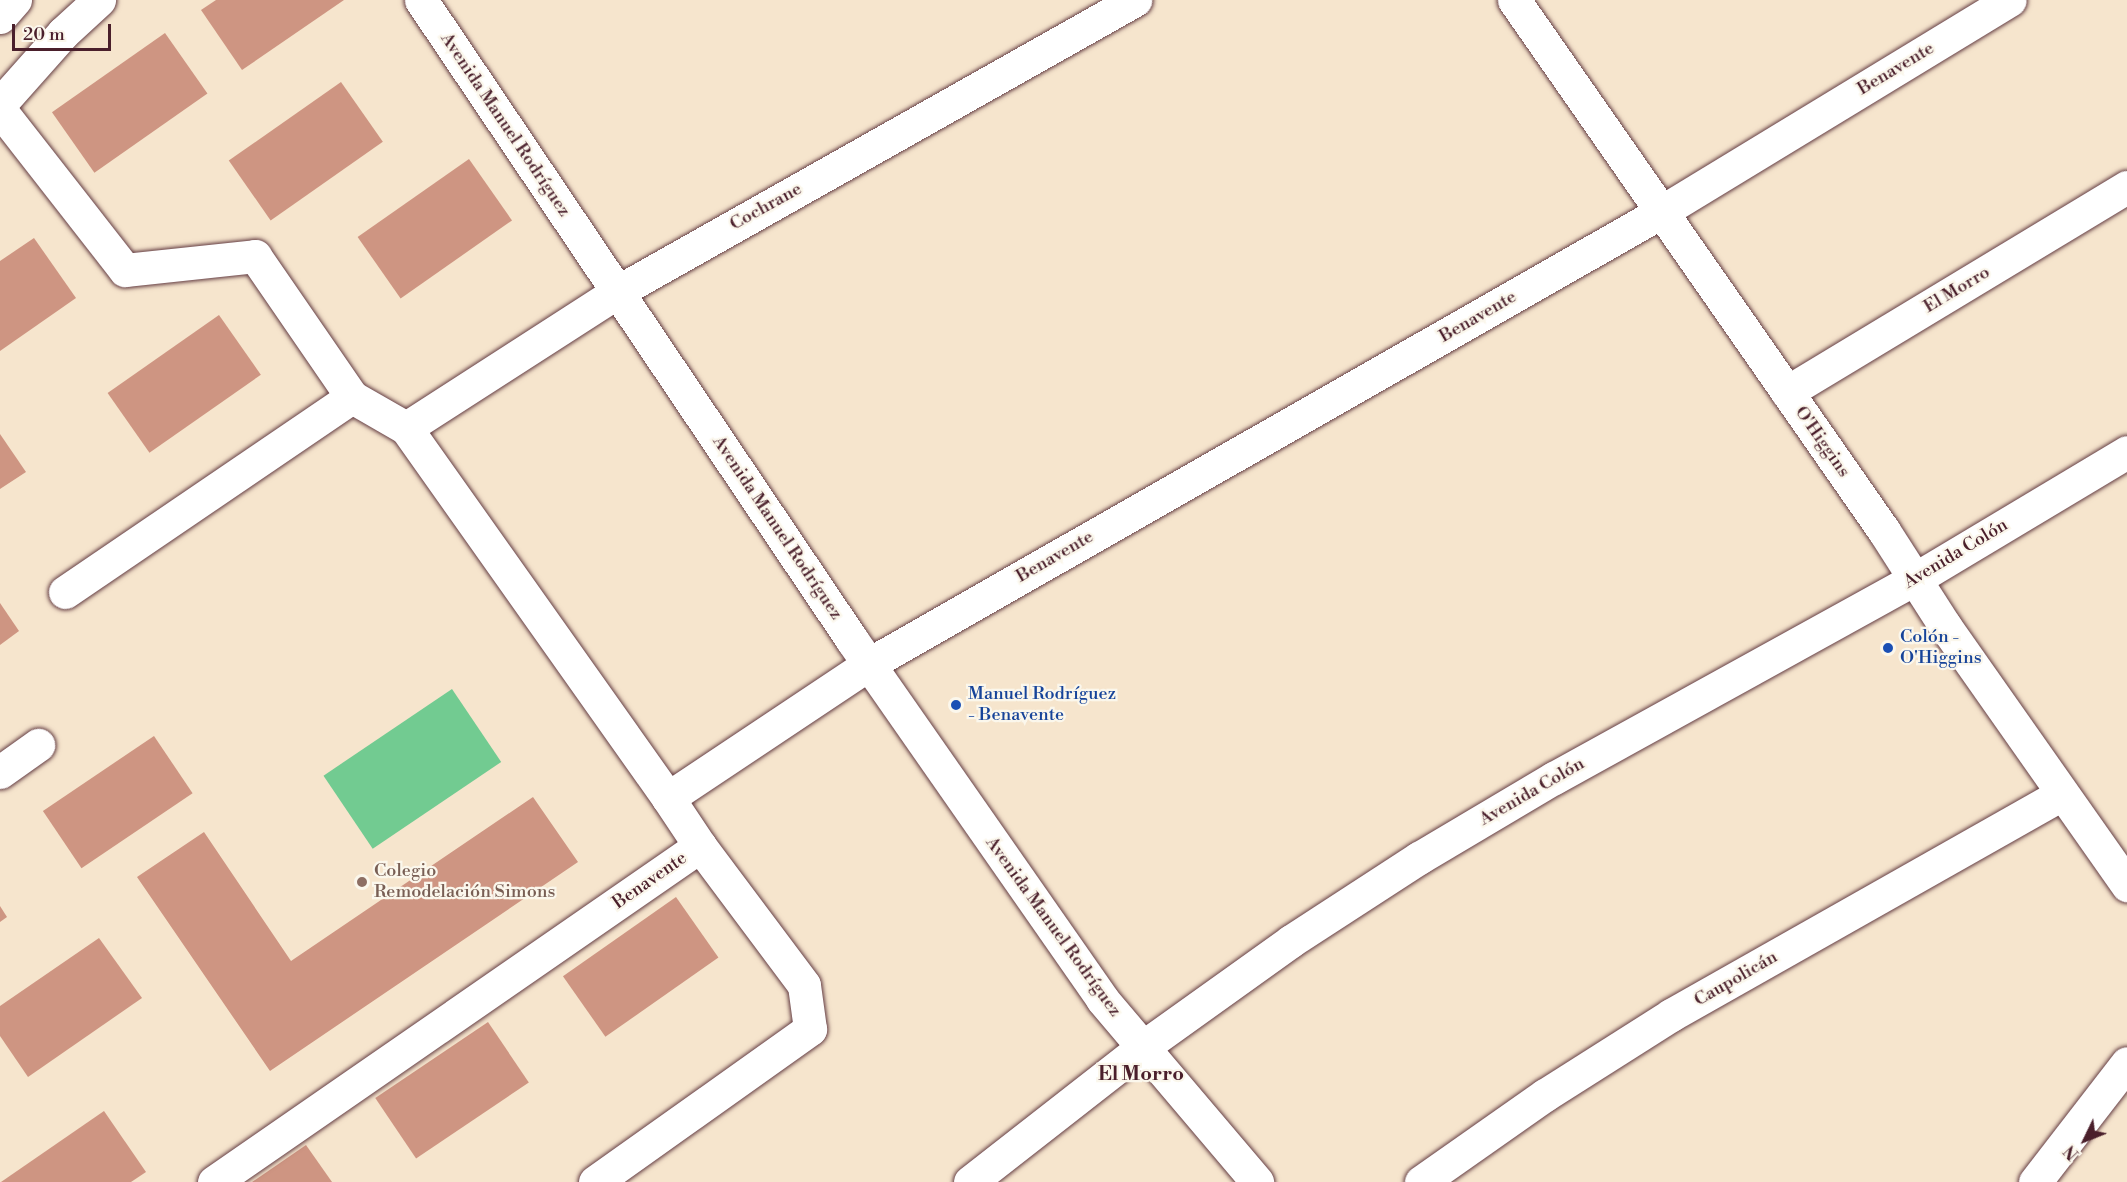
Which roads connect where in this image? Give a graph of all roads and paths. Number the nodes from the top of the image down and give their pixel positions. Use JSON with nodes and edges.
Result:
{"nodes":[{"id":1,"x":15,"y":0,"type":"edge"},
{"id":2,"x":99,"y":0,"type":"edge"},
{"id":3,"x":421,"y":0,"type":"edge"},
{"id":4,"x":1135,"y":0,"type":"edge"},
{"id":5,"x":1514,"y":0,"type":"edge"},
{"id":6,"x":2010,"y":0,"type":"edge"},
{"id":7,"x":0,"y":17,"type":"edge"},
{"id":8,"x":0,"y":104,"type":"edge"},
{"id":9,"x":0,"y":110,"type":"edge"},
{"id":10,"x":2127,"y":187,"type":"edge"},
{"id":11,"x":1661,"y":212,"type":"junction"},
{"id":12,"x":617,"y":292,"type":"junction"},
{"id":13,"x":1787,"y":392,"type":"junction"},
{"id":14,"x":352,"y":397,"type":"junction"},
{"id":15,"x":406,"y":428,"type":"junction"},
{"id":16,"x":2127,"y":452,"type":"edge"},
{"id":17,"x":1915,"y":579,"type":"junction"},
{"id":18,"x":64,"y":592,"type":"dead end"},
{"id":19,"x":869,"y":664,"type":"junction"},
{"id":20,"x":38,"y":745,"type":"dead end"},
{"id":21,"x":0,"y":772,"type":"edge"},
{"id":22,"x":2061,"y":794,"type":"junction"},
{"id":23,"x":668,"y":798,"type":"junction"},
{"id":24,"x":700,"y":846,"type":"junction"},
{"id":25,"x":2127,"y":885,"type":"edge"},
{"id":26,"x":1143,"y":1047,"type":"junction"},
{"id":27,"x":2127,"y":1063,"type":"edge"},
{"id":28,"x":214,"y":1182,"type":"edge"},
{"id":29,"x":595,"y":1182,"type":"edge"},
{"id":30,"x":970,"y":1182,"type":"edge"},
{"id":31,"x":1257,"y":1182,"type":"edge"},
{"id":32,"x":1421,"y":1182,"type":"edge"},
{"id":33,"x":2035,"y":1182,"type":"edge"}],
"edges":[{"from":1,"to":7,"type":"street"},
{"from":2,"to":8,"type":"street"},
{"from":3,"to":12,"type":"street","name":"Avenida Manuel Rodríguez"},
{"from":4,"to":12,"type":"street","name":"Cochrane"},
{"from":5,"to":11,"type":"street","name":"O'Higgins"},
{"from":6,"to":11,"type":"street","name":"Benavente"},
{"from":9,"to":14,"type":"street"},
{"from":10,"to":13,"type":"street","name":"El Morro"},
{"from":11,"to":13,"type":"street","name":"O'Higgins"},
{"from":11,"to":19,"type":"street","name":"Benavente"},
{"from":12,"to":15,"type":"street","name":"Cochrane"},
{"from":12,"to":19,"type":"street","name":"Avenida Manuel Rodríguez"},
{"from":13,"to":17,"type":"street","name":"O'Higgins"},
{"from":14,"to":15,"type":"street"},
{"from":14,"to":18,"type":"street"},
{"from":15,"to":23,"type":"street"},
{"from":16,"to":17,"type":"street","name":"Avenida Colón"},
{"from":17,"to":22,"type":"street","name":"O'Higgins"},
{"from":17,"to":26,"type":"street","name":"Avenida Colón"},
{"from":19,"to":23,"type":"street","name":"Benavente"},
{"from":19,"to":26,"type":"street","name":"Avenida Manuel Rodríguez"},
{"from":20,"to":21,"type":"street"},
{"from":22,"to":25,"type":"street","name":"O'Higgins"},
{"from":22,"to":32,"type":"street","name":"Caupolicán"},
{"from":23,"to":24,"type":"street","name":"Benavente"},
{"from":24,"to":28,"type":"street","name":"Benavente"},
{"from":24,"to":29,"type":"street"},
{"from":26,"to":30,"type":"street","name":"Avenida Colón"},
{"from":26,"to":31,"type":"street","name":"Avenida Manuel Rodríguez"},
{"from":27,"to":33,"type":"street"}]}
